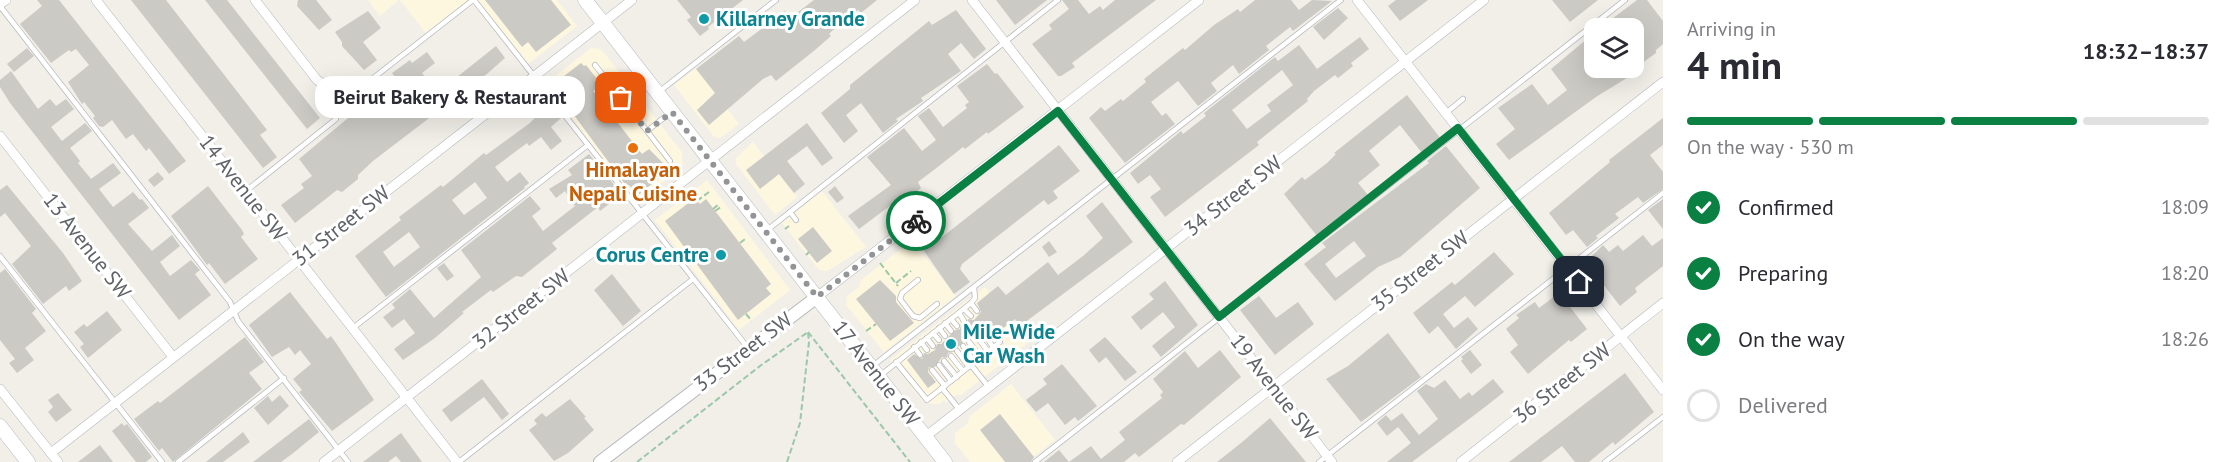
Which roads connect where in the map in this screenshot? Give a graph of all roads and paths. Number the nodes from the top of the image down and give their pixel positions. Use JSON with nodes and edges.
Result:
{"nodes":[{"id":1,"x":6,"y":0,"type":"edge"},
{"id":2,"x":96,"y":0,"type":"edge"},
{"id":3,"x":255,"y":0,"type":"edge"},
{"id":4,"x":474,"y":0,"type":"edge"},
{"id":5,"x":585,"y":0,"type":"edge"},
{"id":6,"x":632,"y":0,"type":"edge"},
{"id":7,"x":776,"y":0,"type":"edge"},
{"id":8,"x":915,"y":0,"type":"edge"},
{"id":9,"x":972,"y":0,"type":"edge"},
{"id":10,"x":1058,"y":0,"type":"edge"},
{"id":11,"x":1199,"y":0,"type":"edge"},
{"id":12,"x":1341,"y":0,"type":"edge"},
{"id":13,"x":1357,"y":0,"type":"edge"},
{"id":14,"x":1484,"y":0,"type":"edge"},
{"id":15,"x":1625,"y":0,"type":"edge"},
{"id":16,"x":0,"y":5,"type":"edge"},
{"id":17,"x":603,"y":23,"type":"junction"},
{"id":18,"x":1005,"y":42,"type":"junction"},
{"id":19,"x":1406,"y":62,"type":"junction"},
{"id":20,"x":595,"y":65,"type":"dead end"},
{"id":21,"x":534,"y":76,"type":"junction"},
{"id":22,"x":645,"y":77,"type":"junction"},
{"id":23,"x":1663,"y":81,"type":"edge"},
{"id":24,"x":658,"y":93,"type":"junction"},
{"id":25,"x":339,"y":94,"type":"junction"},
{"id":26,"x":621,"y":98,"type":"junction"},
{"id":27,"x":1463,"y":99,"type":"dead end"},
{"id":28,"x":1058,"y":111,"type":"junction"},
{"id":29,"x":672,"y":112,"type":"junction"},
{"id":30,"x":1446,"y":113,"type":"junction"},
{"id":31,"x":1458,"y":128,"type":"junction"},
{"id":32,"x":647,"y":131,"type":"junction"},
{"id":33,"x":0,"y":136,"type":"edge"},
{"id":34,"x":588,"y":145,"type":"junction"},
{"id":35,"x":710,"y":160,"type":"junction"},
{"id":36,"x":670,"y":161,"type":"dead end"},
{"id":37,"x":1111,"y":178,"type":"junction"},
{"id":38,"x":246,"y":191,"type":"junction"},
{"id":39,"x":709,"y":192,"type":"dead end"},
{"id":40,"x":1663,"y":193,"type":"edge"},
{"id":41,"x":1512,"y":198,"type":"junction"},
{"id":42,"x":697,"y":201,"type":"dead end"},
{"id":43,"x":720,"y":206,"type":"dead end"},
{"id":44,"x":714,"y":210,"type":"dead end"},
{"id":45,"x":790,"y":212,"type":"junction"},
{"id":46,"x":642,"y":214,"type":"junction"},
{"id":47,"x":796,"y":220,"type":"dead end"},
{"id":48,"x":789,"y":226,"type":"dead end"},
{"id":49,"x":785,"y":229,"type":"dead end"},
{"id":50,"x":766,"y":231,"type":"junction"},
{"id":51,"x":745,"y":238,"type":"dead end"},
{"id":52,"x":740,"y":243,"type":"dead end"},
{"id":53,"x":1166,"y":249,"type":"junction"},
{"id":54,"x":0,"y":256,"type":"edge"},
{"id":55,"x":298,"y":259,"type":"junction"},
{"id":56,"x":880,"y":263,"type":"dead end"},
{"id":57,"x":1567,"y":267,"type":"junction"},
{"id":58,"x":911,"y":271,"type":"dead end"},
{"id":59,"x":693,"y":279,"type":"junction"},
{"id":60,"x":918,"y":280,"type":"dead end"},
{"id":61,"x":896,"y":283,"type":"junction"},
{"id":62,"x":974,"y":288,"type":"junction"},
{"id":63,"x":893,"y":292,"type":"dead end"},
{"id":64,"x":817,"y":297,"type":"junction"},
{"id":65,"x":971,"y":303,"type":"junction"},
{"id":66,"x":1663,"y":303,"type":"edge"},
{"id":67,"x":937,"y":304,"type":"dead end"},
{"id":68,"x":964,"y":309,"type":"junction"},
{"id":69,"x":233,"y":311,"type":"junction"},
{"id":70,"x":977,"y":311,"type":"dead end"},
{"id":71,"x":959,"y":313,"type":"junction"},
{"id":72,"x":746,"y":314,"type":"dead end"},
{"id":73,"x":971,"y":316,"type":"dead end"},
{"id":74,"x":1219,"y":317,"type":"junction"},
{"id":75,"x":951,"y":318,"type":"junction"},
{"id":76,"x":752,"y":321,"type":"dead end"},
{"id":77,"x":964,"y":321,"type":"dead end"},
{"id":78,"x":945,"y":323,"type":"junction"},
{"id":79,"x":876,"y":324,"type":"dead end"},
{"id":80,"x":957,"y":326,"type":"dead end"},
{"id":81,"x":353,"y":328,"type":"junction"},
{"id":82,"x":939,"y":328,"type":"junction"},
{"id":83,"x":990,"y":329,"type":"dead end"},
{"id":84,"x":951,"y":331,"type":"dead end"},
{"id":85,"x":808,"y":332,"type":"junction"},
{"id":86,"x":866,"y":332,"type":"dead end"},
{"id":87,"x":933,"y":333,"type":"junction"},
{"id":88,"x":984,"y":333,"type":"dead end"},
{"id":89,"x":945,"y":336,"type":"dead end"},
{"id":90,"x":976,"y":336,"type":"dead end"},
{"id":91,"x":1621,"y":336,"type":"junction"},
{"id":92,"x":927,"y":338,"type":"junction"},
{"id":93,"x":939,"y":340,"type":"dead end"},
{"id":94,"x":921,"y":342,"type":"junction"},
{"id":95,"x":969,"y":342,"type":"dead end"},
{"id":96,"x":933,"y":345,"type":"dead end"},
{"id":97,"x":963,"y":346,"type":"dead end"},
{"id":98,"x":914,"y":347,"type":"junction"},
{"id":99,"x":993,"y":347,"type":"junction"},
{"id":100,"x":748,"y":348,"type":"junction"},
{"id":101,"x":927,"y":350,"type":"dead end"},
{"id":102,"x":957,"y":351,"type":"dead end"},
{"id":103,"x":988,"y":351,"type":"junction"},
{"id":104,"x":920,"y":355,"type":"dead end"},
{"id":105,"x":951,"y":356,"type":"dead end"},
{"id":106,"x":174,"y":357,"type":"junction"},
{"id":107,"x":981,"y":357,"type":"junction"},
{"id":108,"x":944,"y":361,"type":"dead end"},
{"id":109,"x":896,"y":362,"type":"junction"},
{"id":110,"x":972,"y":364,"type":"junction"},
{"id":111,"x":939,"y":365,"type":"dead end"},
{"id":112,"x":932,"y":370,"type":"dead end"},
{"id":113,"x":963,"y":371,"type":"junction"},
{"id":114,"x":875,"y":372,"type":"junction"},
{"id":115,"x":957,"y":377,"type":"junction"},
{"id":116,"x":284,"y":378,"type":"junction"},
{"id":117,"x":951,"y":381,"type":"junction"},
{"id":118,"x":943,"y":387,"type":"junction"},
{"id":119,"x":1273,"y":387,"type":"junction"},
{"id":120,"x":990,"y":388,"type":"junction"},
{"id":121,"x":0,"y":389,"type":"edge"},
{"id":122,"x":1663,"y":390,"type":"edge"},
{"id":123,"x":407,"y":398,"type":"junction"},
{"id":124,"x":116,"y":402,"type":"junction"},
{"id":125,"x":961,"y":411,"type":"junction"},
{"id":126,"x":1663,"y":417,"type":"edge"},
{"id":127,"x":0,"y":426,"type":"edge"},
{"id":128,"x":925,"y":437,"type":"junction"},
{"id":129,"x":339,"y":451,"type":"junction"},
{"id":130,"x":51,"y":453,"type":"junction"},
{"id":131,"x":1329,"y":459,"type":"edge"},
{"id":132,"x":28,"y":462,"type":"edge"},
{"id":133,"x":58,"y":462,"type":"edge"},
{"id":134,"x":162,"y":462,"type":"edge"},
{"id":135,"x":178,"y":462,"type":"edge"},
{"id":136,"x":324,"y":462,"type":"edge"},
{"id":137,"x":348,"y":462,"type":"edge"},
{"id":138,"x":458,"y":462,"type":"edge"},
{"id":139,"x":600,"y":462,"type":"edge"},
{"id":140,"x":637,"y":462,"type":"edge"},
{"id":141,"x":787,"y":462,"type":"edge"},
{"id":142,"x":910,"y":462,"type":"edge"},
{"id":143,"x":945,"y":462,"type":"edge"},
{"id":144,"x":1035,"y":462,"type":"edge"},
{"id":145,"x":1177,"y":462,"type":"edge"},
{"id":146,"x":1318,"y":462,"type":"edge"},
{"id":147,"x":1461,"y":462,"type":"edge"},
{"id":148,"x":1605,"y":462,"type":"edge"}],
"edges":[{"from":1,"to":16,"type":"street"},
{"from":2,"to":38,"type":"street","name":"14 Avenue SW"},
{"from":3,"to":25,"type":"street"},
{"from":4,"to":21,"type":"lane"},
{"from":4,"to":25,"type":"lane"},
{"from":5,"to":17,"type":"main road","name":"17 Avenue SW"},
{"from":6,"to":17,"type":"street","name":"31 Street SW"},
{"from":7,"to":24,"type":"lane"},
{"from":8,"to":35,"type":"street","name":"32 Street SW"},
{"from":9,"to":18,"type":"street","name":"19 Avenue SW"},
{"from":10,"to":18,"type":"lane"},
{"from":11,"to":28,"type":"street","name":"33 Street SW"},
{"from":12,"to":37,"type":"lane"},
{"from":13,"to":19,"type":"street"},
{"from":14,"to":19,"type":"street","name":"34 Street SW"},
{"from":15,"to":31,"type":"lane"},
{"from":16,"to":69,"type":"lane"},
{"from":17,"to":21,"type":"street","name":"31 Street SW"},
{"from":17,"to":22,"type":"main road","name":"17 Avenue SW"},
{"from":18,"to":28,"type":"street","name":"19 Avenue SW"},
{"from":18,"to":45,"type":"lane"},
{"from":19,"to":30,"type":"street"},
{"from":19,"to":53,"type":"street","name":"34 Street SW"},
{"from":20,"to":26,"type":"lane"},
{"from":21,"to":34,"type":"lane"},
{"from":21,"to":55,"type":"street","name":"31 Street SW"},
{"from":22,"to":24,"type":"main road","name":"17 Avenue SW"},
{"from":22,"to":26,"type":"lane"},
{"from":23,"to":41,"type":"street","name":"35 Street SW"},
{"from":24,"to":29,"type":"main road","name":"17 Avenue SW"},
{"from":25,"to":38,"type":"lane"},
{"from":26,"to":32,"type":"lane"},
{"from":27,"to":30,"type":"lane"},
{"from":28,"to":37,"type":"street","name":"19 Avenue SW"},
{"from":28,"to":64,"type":"street","name":"33 Street SW"},
{"from":29,"to":32,"type":"lane"},
{"from":29,"to":35,"type":"main road","name":"17 Avenue SW"},
{"from":30,"to":31,"type":"street"},
{"from":31,"to":41,"type":"street"},
{"from":31,"to":74,"type":"lane"},
{"from":32,"to":36,"type":"lane"},
{"from":33,"to":106,"type":"street","name":"13 Avenue SW"},
{"from":34,"to":46,"type":"lane"},
{"from":34,"to":81,"type":"lane"},
{"from":35,"to":46,"type":"street","name":"32 Street SW"},
{"from":35,"to":50,"type":"main road","name":"17 Avenue SW"},
{"from":37,"to":53,"type":"street","name":"19 Avenue SW"},
{"from":37,"to":62,"type":"lane"},
{"from":38,"to":55,"type":"street","name":"14 Avenue SW"},
{"from":39,"to":42,"type":"path"},
{"from":40,"to":57,"type":"lane"},
{"from":41,"to":57,"type":"street"},
{"from":41,"to":119,"type":"street","name":"35 Street SW"},
{"from":43,"to":44,"type":"path"},
{"from":45,"to":47,"type":"lane"},
{"from":45,"to":50,"type":"lane"},
{"from":46,"to":59,"type":"lane"},
{"from":46,"to":123,"type":"street","name":"32 Street SW"},
{"from":48,"to":49,"type":"path"},
{"from":50,"to":64,"type":"main road","name":"17 Avenue SW"},
{"from":51,"to":52,"type":"path"},
{"from":53,"to":74,"type":"street","name":"19 Avenue SW"},
{"from":53,"to":120,"type":"street","name":"34 Street SW"},
{"from":54,"to":124,"type":"lane"},
{"from":55,"to":69,"type":"street","name":"31 Street SW"},
{"from":55,"to":81,"type":"street","name":"14 Avenue SW"},
{"from":56,"to":61,"type":"path"},
{"from":57,"to":91,"type":"street"},
{"from":57,"to":131,"type":"lane"},
{"from":58,"to":61,"type":"path"},
{"from":59,"to":100,"type":"lane"},
{"from":59,"to":138,"type":"lane"},
{"from":60,"to":67,"type":"lane"},
{"from":61,"to":63,"type":"path"},
{"from":62,"to":65,"type":"lane"},
{"from":62,"to":114,"type":"lane"},
{"from":64,"to":100,"type":"street","name":"33 Street SW"},
{"from":64,"to":114,"type":"main road","name":"17 Avenue SW"},
{"from":65,"to":68,"type":"lane"},
{"from":65,"to":70,"type":"lane"},
{"from":66,"to":91,"type":"street","name":"36 Street SW"},
{"from":68,"to":71,"type":"lane"},
{"from":68,"to":73,"type":"lane"},
{"from":69,"to":106,"type":"street","name":"31 Street SW"},
{"from":69,"to":116,"type":"lane"},
{"from":71,"to":75,"type":"lane"},
{"from":71,"to":77,"type":"lane"},
{"from":72,"to":76,"type":"path"},
{"from":74,"to":119,"type":"street","name":"19 Avenue SW"},
{"from":74,"to":144,"type":"lane"},
{"from":75,"to":78,"type":"lane"},
{"from":75,"to":80,"type":"lane"},
{"from":78,"to":82,"type":"lane"},
{"from":78,"to":84,"type":"lane"},
{"from":79,"to":86,"type":"path"},
{"from":81,"to":123,"type":"street","name":"14 Avenue SW"},
{"from":82,"to":87,"type":"lane"},
{"from":82,"to":89,"type":"lane"},
{"from":83,"to":99,"type":"lane"},
{"from":85,"to":140,"type":"path"},
{"from":85,"to":141,"type":"path"},
{"from":85,"to":142,"type":"path"},
{"from":87,"to":92,"type":"lane"},
{"from":87,"to":93,"type":"lane"},
{"from":88,"to":99,"type":"lane"},
{"from":90,"to":103,"type":"lane"},
{"from":91,"to":122,"type":"street"},
{"from":91,"to":147,"type":"street","name":"36 Street SW"},
{"from":92,"to":94,"type":"lane"},
{"from":92,"to":96,"type":"lane"},
{"from":94,"to":98,"type":"lane"},
{"from":94,"to":101,"type":"lane"},
{"from":95,"to":107,"type":"lane"},
{"from":97,"to":110,"type":"lane"},
{"from":98,"to":104,"type":"lane"},
{"from":98,"to":109,"type":"lane"},
{"from":99,"to":103,"type":"lane"},
{"from":100,"to":139,"type":"street","name":"33 Street SW"},
{"from":102,"to":110,"type":"lane"},
{"from":103,"to":107,"type":"lane"},
{"from":105,"to":113,"type":"lane"},
{"from":106,"to":124,"type":"street","name":"31 Street SW"},
{"from":107,"to":110,"type":"lane"},
{"from":108,"to":115,"type":"lane"},
{"from":109,"to":114,"type":"lane"},
{"from":109,"to":118,"type":"lane"},
{"from":110,"to":113,"type":"lane"},
{"from":110,"to":120,"type":"lane"},
{"from":111,"to":117,"type":"lane"},
{"from":112,"to":118,"type":"lane"},
{"from":113,"to":115,"type":"lane"},
{"from":114,"to":128,"type":"main road","name":"17 Avenue SW"},
{"from":115,"to":117,"type":"lane"},
{"from":116,"to":129,"type":"lane"},
{"from":116,"to":135,"type":"lane"},
{"from":117,"to":118,"type":"lane"},
{"from":118,"to":125,"type":"lane"},
{"from":119,"to":131,"type":"street","name":"19 Avenue SW"},
{"from":119,"to":145,"type":"street","name":"35 Street SW"},
{"from":120,"to":125,"type":"street","name":"34 Street SW"},
{"from":121,"to":130,"type":"street"},
{"from":123,"to":129,"type":"street","name":"32 Street SW"},
{"from":123,"to":138,"type":"street","name":"14 Avenue SW"},
{"from":124,"to":130,"type":"street","name":"31 Street SW"},
{"from":124,"to":134,"type":"lane"},
{"from":125,"to":128,"type":"street","name":"34 Street SW"},
{"from":126,"to":148,"type":"lane"},
{"from":127,"to":132,"type":"main road"},
{"from":128,"to":143,"type":"main road","name":"17 Avenue SW"},
{"from":129,"to":136,"type":"street","name":"32 Street SW"},
{"from":129,"to":137,"type":"lane"},
{"from":130,"to":133,"type":"street"},
{"from":131,"to":146,"type":"lane"}]}
